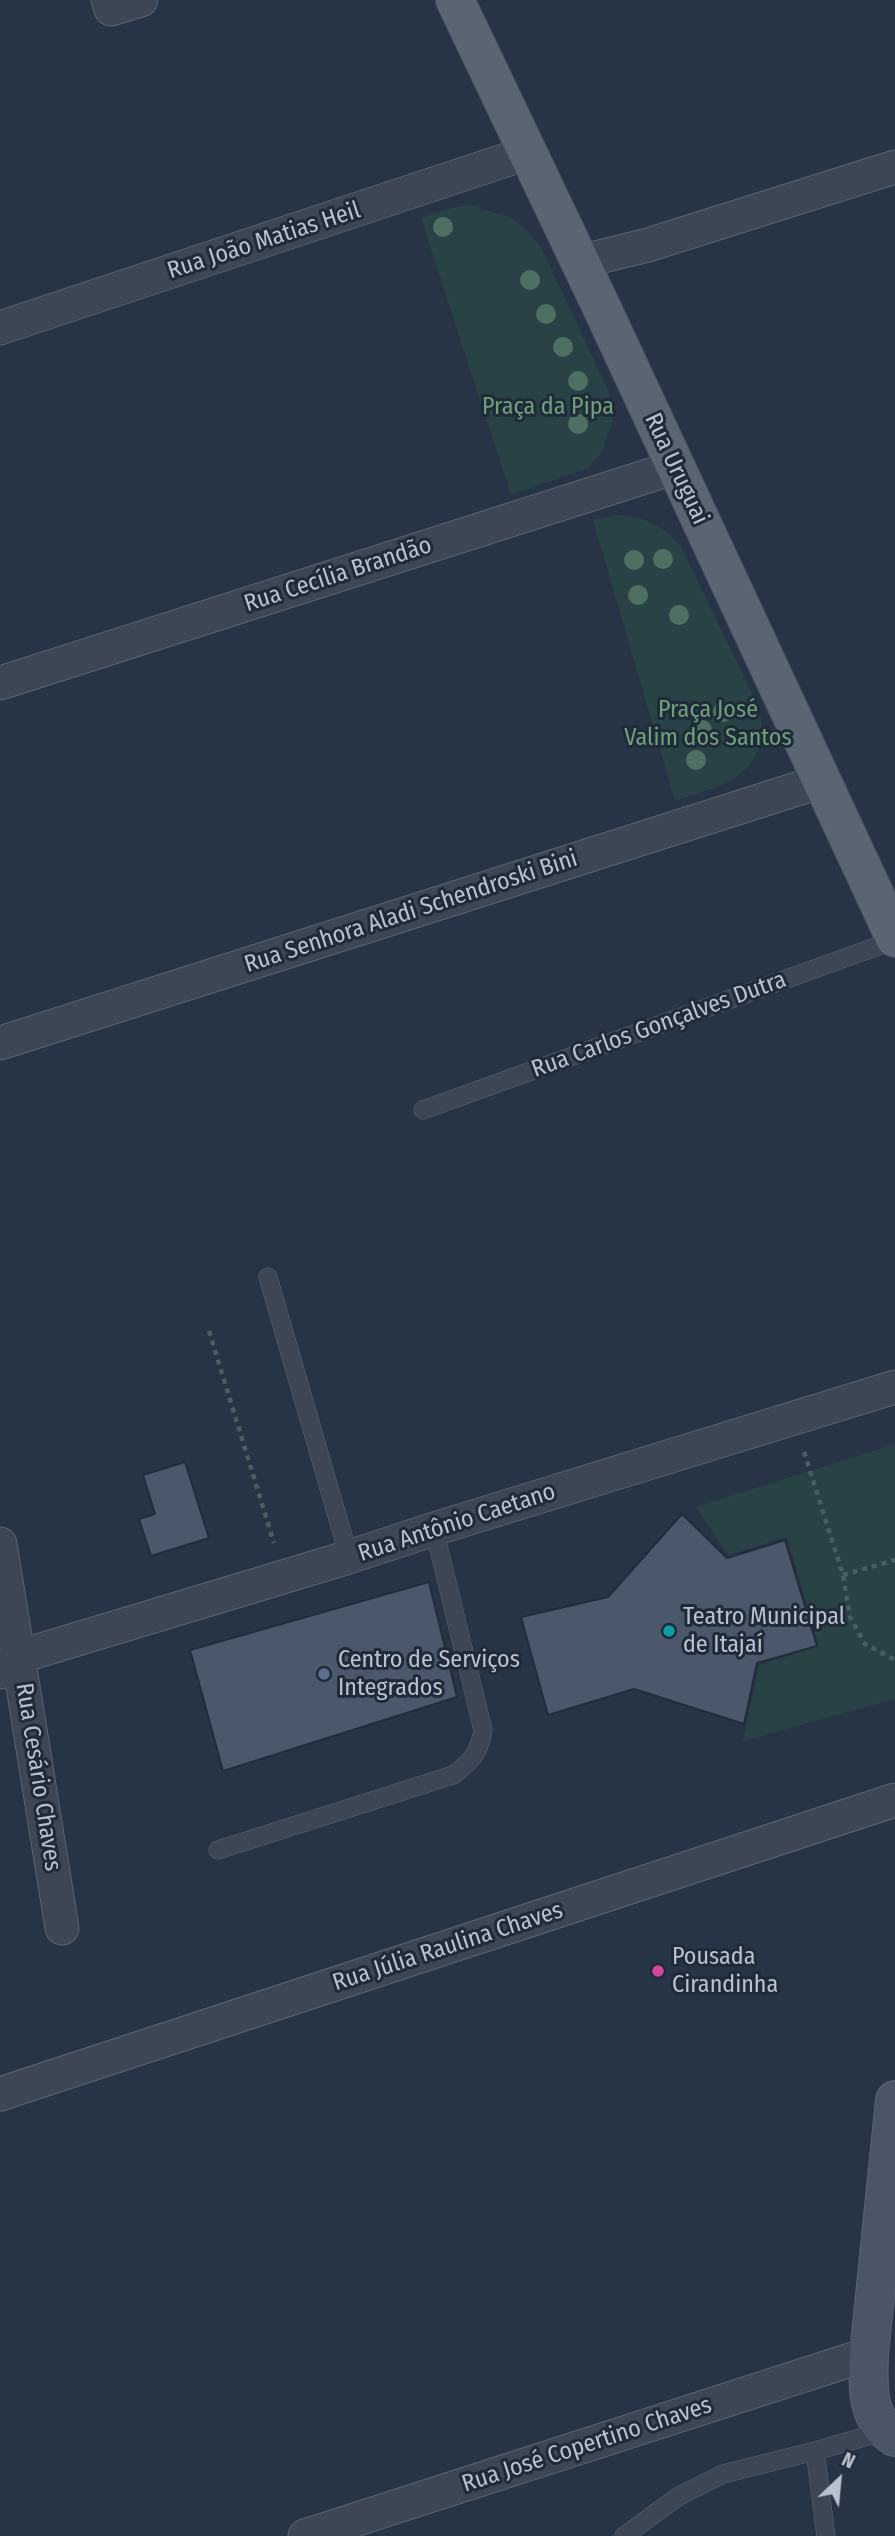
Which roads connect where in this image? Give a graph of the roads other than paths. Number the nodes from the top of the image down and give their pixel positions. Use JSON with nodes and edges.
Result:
{"nodes":[{"id":1,"x":108,"y":0,"type":"edge"},
{"id":2,"x":141,"y":0,"type":"edge"},
{"id":3,"x":455,"y":0,"type":"edge"},
{"id":4,"x":527,"y":153,"type":"junction"},
{"id":5,"x":895,"y":167,"type":"edge"},
{"id":6,"x":579,"y":262,"type":"junction"},
{"id":7,"x":0,"y":328,"type":"edge"},
{"id":8,"x":676,"y":467,"type":"junction"},
{"id":9,"x":0,"y":683,"type":"edge"},
{"id":10,"x":822,"y":781,"type":"junction"},
{"id":11,"x":895,"y":939,"type":"edge"},
{"id":12,"x":0,"y":1043,"type":"edge"},
{"id":13,"x":423,"y":1110,"type":"dead end"},
{"id":14,"x":268,"y":1277,"type":"dead end"},
{"id":15,"x":895,"y":1387,"type":"edge"},
{"id":16,"x":435,"y":1529,"type":"junction"},
{"id":17,"x":0,"y":1544,"type":"edge"},
{"id":18,"x":349,"y":1558,"type":"junction"},
{"id":19,"x":9,"y":1664,"type":"edge"},
{"id":20,"x":895,"y":1800,"type":"edge"},
{"id":21,"x":218,"y":1850,"type":"dead end"},
{"id":22,"x":62,"y":1927,"type":"dead end"},
{"id":23,"x":0,"y":2094,"type":"edge"},
{"id":24,"x":895,"y":2100,"type":"edge"},
{"id":25,"x":869,"y":2354,"type":"junction"},
{"id":26,"x":890,"y":2434,"type":"edge"},
{"id":27,"x":815,"y":2451,"type":"junction"},
{"id":28,"x":305,"y":2536,"type":"edge"},
{"id":29,"x":624,"y":2536,"type":"edge"},
{"id":30,"x":826,"y":2536,"type":"edge"}],
"edges":[{"from":1,"to":2,"type":"street"},
{"from":3,"to":4,"type":"main road","name":"Rua Uruguai"},
{"from":4,"to":6,"type":"main road","name":"Rua Uruguai"},
{"from":4,"to":7,"type":"street","name":"Rua João Matias Heil"},
{"from":5,"to":6,"type":"street"},
{"from":6,"to":8,"type":"main road","name":"Rua Uruguai"},
{"from":8,"to":9,"type":"street","name":"Rua Cecília Brandão"},
{"from":8,"to":10,"type":"main road","name":"Rua Uruguai"},
{"from":10,"to":11,"type":"main road","name":"Rua Uruguai"},
{"from":10,"to":12,"type":"street","name":"Rua Senhora Aladi Schendroski Bini"},
{"from":11,"to":13,"type":"lane","name":"Rua Carlos Gonçalves Dutra"},
{"from":14,"to":18,"type":"lane"},
{"from":15,"to":16,"type":"street","name":"Rua Antônio Caetano"},
{"from":16,"to":18,"type":"street","name":"Rua Antônio Caetano"},
{"from":16,"to":21,"type":"lane"},
{"from":17,"to":19,"type":"street","name":"Rua Cesário Chaves"},
{"from":18,"to":19,"type":"street","name":"Rua Antônio Caetano"},
{"from":19,"to":22,"type":"street","name":"Rua Cesário Chaves"},
{"from":20,"to":23,"type":"street","name":"Rua Júlia Raulina Chaves"},
{"from":24,"to":25,"type":"street"},
{"from":25,"to":26,"type":"street"},
{"from":25,"to":28,"type":"street","name":"Rua José Copertino Chaves"},
{"from":26,"to":27,"type":"lane"},
{"from":27,"to":29,"type":"lane"},
{"from":27,"to":30,"type":"lane"}]}
